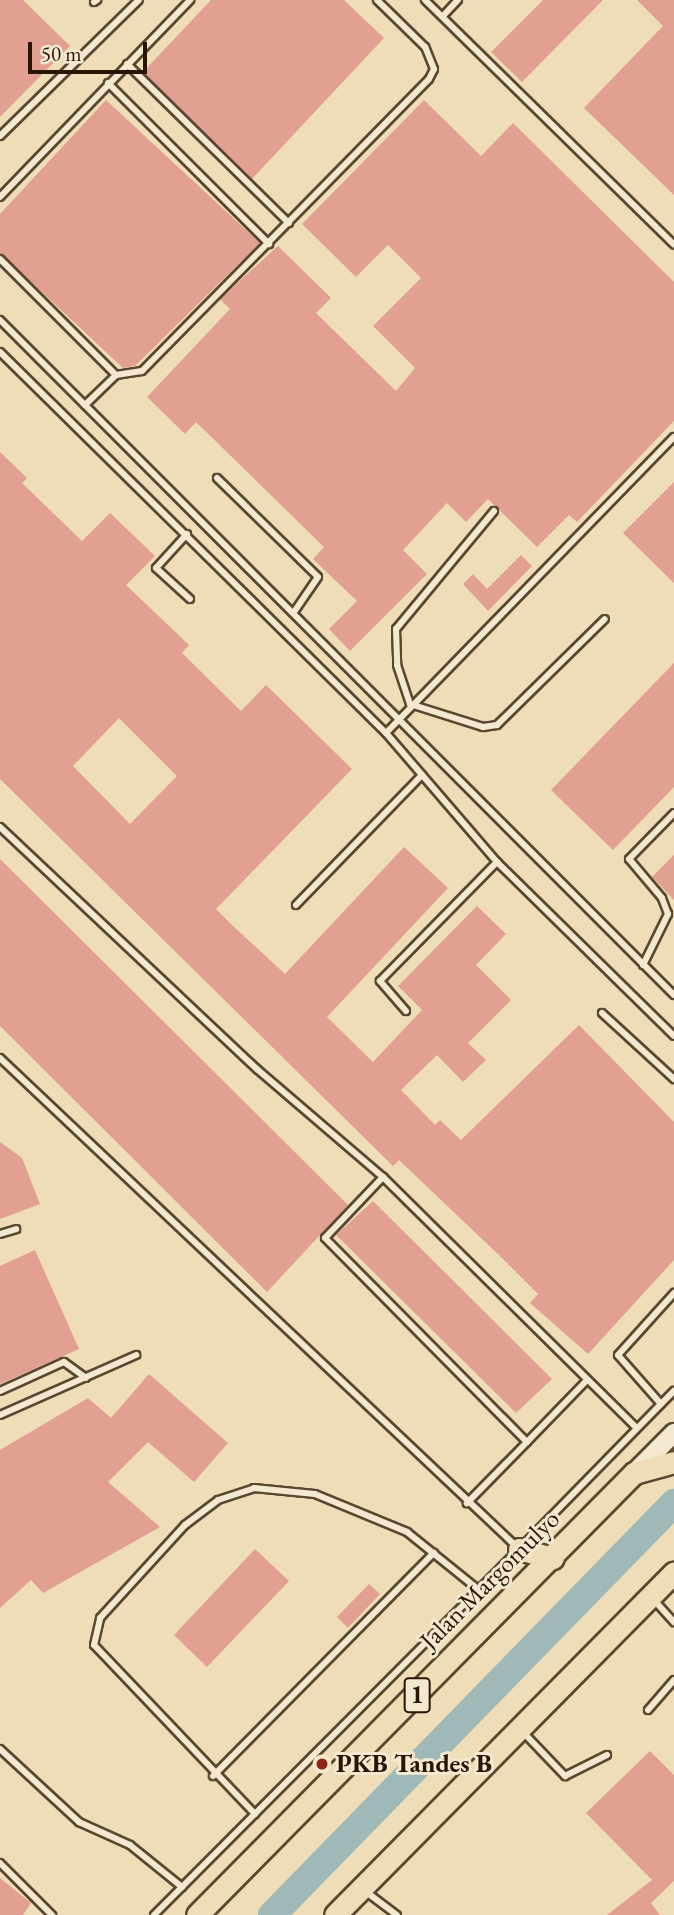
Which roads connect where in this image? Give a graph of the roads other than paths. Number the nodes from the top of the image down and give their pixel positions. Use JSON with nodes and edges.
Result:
{"nodes":[{"id":1,"x":139,"y":0,"type":"edge"},
{"id":2,"x":190,"y":0,"type":"edge"},
{"id":3,"x":377,"y":0,"type":"edge"},
{"id":4,"x":425,"y":0,"type":"edge"},
{"id":5,"x":458,"y":0,"type":"edge"},
{"id":6,"x":443,"y":16,"type":"junction"},
{"id":7,"x":127,"y":64,"type":"junction"},
{"id":8,"x":108,"y":83,"type":"junction"},
{"id":9,"x":0,"y":136,"type":"edge"},
{"id":10,"x":0,"y":197,"type":"edge"},
{"id":11,"x":289,"y":223,"type":"junction"},
{"id":12,"x":269,"y":244,"type":"junction"},
{"id":13,"x":674,"y":245,"type":"edge"},
{"id":14,"x":0,"y":259,"type":"edge"},
{"id":15,"x":0,"y":320,"type":"edge"},
{"id":16,"x":0,"y":352,"type":"edge"},
{"id":17,"x":116,"y":374,"type":"junction"},
{"id":18,"x":85,"y":405,"type":"junction"},
{"id":19,"x":674,"y":438,"type":"edge"},
{"id":20,"x":128,"y":450,"type":"junction"},
{"id":21,"x":116,"y":463,"type":"junction"},
{"id":22,"x":217,"y":478,"type":"dead end"},
{"id":23,"x":494,"y":511,"type":"dead end"},
{"id":24,"x":187,"y":534,"type":"junction"},
{"id":25,"x":190,"y":599,"type":"dead end"},
{"id":26,"x":294,"y":612,"type":"junction"},
{"id":27,"x":605,"y":618,"type":"dead end"},
{"id":28,"x":410,"y":704,"type":"junction"},
{"id":29,"x":399,"y":716,"type":"junction"},
{"id":30,"x":386,"y":733,"type":"junction"},
{"id":31,"x":422,"y":775,"type":"junction"},
{"id":32,"x":674,"y":813,"type":"edge"},
{"id":33,"x":0,"y":827,"type":"edge"},
{"id":34,"x":497,"y":862,"type":"junction"},
{"id":35,"x":296,"y":905,"type":"dead end"},
{"id":36,"x":643,"y":965,"type":"junction"},
{"id":37,"x":674,"y":995,"type":"edge"},
{"id":38,"x":406,"y":1011,"type":"dead end"},
{"id":39,"x":602,"y":1013,"type":"dead end"},
{"id":40,"x":674,"y":1036,"type":"edge"},
{"id":41,"x":0,"y":1058,"type":"edge"},
{"id":42,"x":674,"y":1079,"type":"edge"},
{"id":43,"x":383,"y":1177,"type":"junction"},
{"id":44,"x":16,"y":1229,"type":"dead end"},
{"id":45,"x":0,"y":1234,"type":"edge"},
{"id":46,"x":674,"y":1293,"type":"edge"},
{"id":47,"x":136,"y":1354,"type":"dead end"},
{"id":48,"x":86,"y":1378,"type":"junction"},
{"id":49,"x":587,"y":1380,"type":"junction"},
{"id":50,"x":0,"y":1391,"type":"edge"},
{"id":51,"x":674,"y":1391,"type":"edge"},
{"id":52,"x":662,"y":1404,"type":"junction"},
{"id":53,"x":0,"y":1415,"type":"edge"},
{"id":54,"x":636,"y":1427,"type":"junction"},
{"id":55,"x":674,"y":1433,"type":"edge"},
{"id":56,"x":527,"y":1442,"type":"junction"},
{"id":57,"x":674,"y":1462,"type":"edge"},
{"id":58,"x":634,"y":1473,"type":"junction"},
{"id":59,"x":467,"y":1503,"type":"junction"},
{"id":60,"x":519,"y":1549,"type":"junction"},
{"id":61,"x":434,"y":1553,"type":"junction"},
{"id":62,"x":553,"y":1558,"type":"junction"},
{"id":63,"x":674,"y":1573,"type":"edge"},
{"id":64,"x":480,"y":1591,"type":"junction"},
{"id":65,"x":651,"y":1596,"type":"junction"},
{"id":66,"x":674,"y":1622,"type":"edge"},
{"id":67,"x":674,"y":1680,"type":"edge"},
{"id":68,"x":648,"y":1710,"type":"dead end"},
{"id":69,"x":520,"y":1730,"type":"junction"},
{"id":70,"x":0,"y":1749,"type":"edge"},
{"id":71,"x":607,"y":1755,"type":"dead end"},
{"id":72,"x":213,"y":1776,"type":"junction"},
{"id":73,"x":254,"y":1814,"type":"junction"},
{"id":74,"x":0,"y":1863,"type":"edge"},
{"id":75,"x":181,"y":1887,"type":"junction"},
{"id":76,"x":362,"y":1888,"type":"junction"},
{"id":77,"x":52,"y":1915,"type":"edge"},
{"id":78,"x":154,"y":1915,"type":"edge"},
{"id":79,"x":197,"y":1915,"type":"edge"},
{"id":80,"x":335,"y":1915,"type":"edge"},
{"id":81,"x":397,"y":1915,"type":"edge"}],
"edges":[{"from":1,"to":9,"type":"lane"},
{"from":2,"to":7,"type":"lane"},
{"from":3,"to":11,"type":"lane"},
{"from":4,"to":6,"type":"lane"},
{"from":5,"to":6,"type":"lane"},
{"from":6,"to":13,"type":"lane"},
{"from":7,"to":8,"type":"lane"},
{"from":7,"to":11,"type":"lane"},
{"from":8,"to":10,"type":"lane"},
{"from":8,"to":12,"type":"lane"},
{"from":11,"to":12,"type":"lane"},
{"from":12,"to":17,"type":"lane"},
{"from":14,"to":17,"type":"lane"},
{"from":15,"to":18,"type":"lane"},
{"from":16,"to":21,"type":"lane"},
{"from":17,"to":18,"type":"lane"},
{"from":18,"to":20,"type":"lane"},
{"from":19,"to":28,"type":"lane"},
{"from":20,"to":21,"type":"lane"},
{"from":20,"to":26,"type":"lane"},
{"from":21,"to":24,"type":"lane"},
{"from":22,"to":26,"type":"lane"},
{"from":23,"to":28,"type":"lane"},
{"from":24,"to":25,"type":"lane"},
{"from":24,"to":30,"type":"lane"},
{"from":26,"to":29,"type":"lane"},
{"from":27,"to":28,"type":"lane"},
{"from":28,"to":29,"type":"lane"},
{"from":29,"to":30,"type":"lane"},
{"from":29,"to":36,"type":"lane"},
{"from":30,"to":31,"type":"lane"},
{"from":31,"to":34,"type":"lane"},
{"from":31,"to":35,"type":"lane"},
{"from":32,"to":36,"type":"lane"},
{"from":33,"to":43,"type":"lane"},
{"from":34,"to":38,"type":"lane"},
{"from":34,"to":40,"type":"lane"},
{"from":36,"to":37,"type":"lane"},
{"from":39,"to":42,"type":"lane"},
{"from":41,"to":59,"type":"lane"},
{"from":43,"to":49,"type":"lane"},
{"from":43,"to":56,"type":"lane"},
{"from":44,"to":45,"type":"lane"},
{"from":46,"to":52,"type":"lane"},
{"from":47,"to":48,"type":"lane"},
{"from":48,"to":50,"type":"lane"},
{"from":48,"to":53,"type":"lane"},
{"from":49,"to":54,"type":"lane"},
{"from":49,"to":56,"type":"lane"},
{"from":51,"to":52,"type":"lane"},
{"from":52,"to":54,"type":"lane"},
{"from":54,"to":60,"type":"lane"},
{"from":55,"to":58,"type":"main road","name":"Jalan Margomulyo"},
{"from":56,"to":59,"type":"lane"},
{"from":57,"to":58,"type":"highway"},
{"from":58,"to":62,"type":"highway","name":"Jalan Margomulyo","number":"1"},
{"from":59,"to":60,"type":"lane"},
{"from":60,"to":62,"type":"highway"},
{"from":60,"to":64,"type":"lane"},
{"from":61,"to":64,"type":"lane"},
{"from":61,"to":72,"type":"lane"},
{"from":61,"to":72,"type":"lane"},
{"from":62,"to":79,"type":"highway","name":"Jalan Margomulyo","number":"1"},
{"from":63,"to":65,"type":"highway"},
{"from":64,"to":73,"type":"lane"},
{"from":65,"to":66,"type":"lane"},
{"from":65,"to":69,"type":"highway"},
{"from":67,"to":68,"type":"lane"},
{"from":69,"to":71,"type":"lane"},
{"from":69,"to":76,"type":"highway"},
{"from":70,"to":75,"type":"lane"},
{"from":72,"to":73,"type":"lane"},
{"from":73,"to":75,"type":"lane"},
{"from":74,"to":77,"type":"lane"},
{"from":75,"to":78,"type":"lane"},
{"from":76,"to":80,"type":"highway"},
{"from":76,"to":81,"type":"lane"}]}
